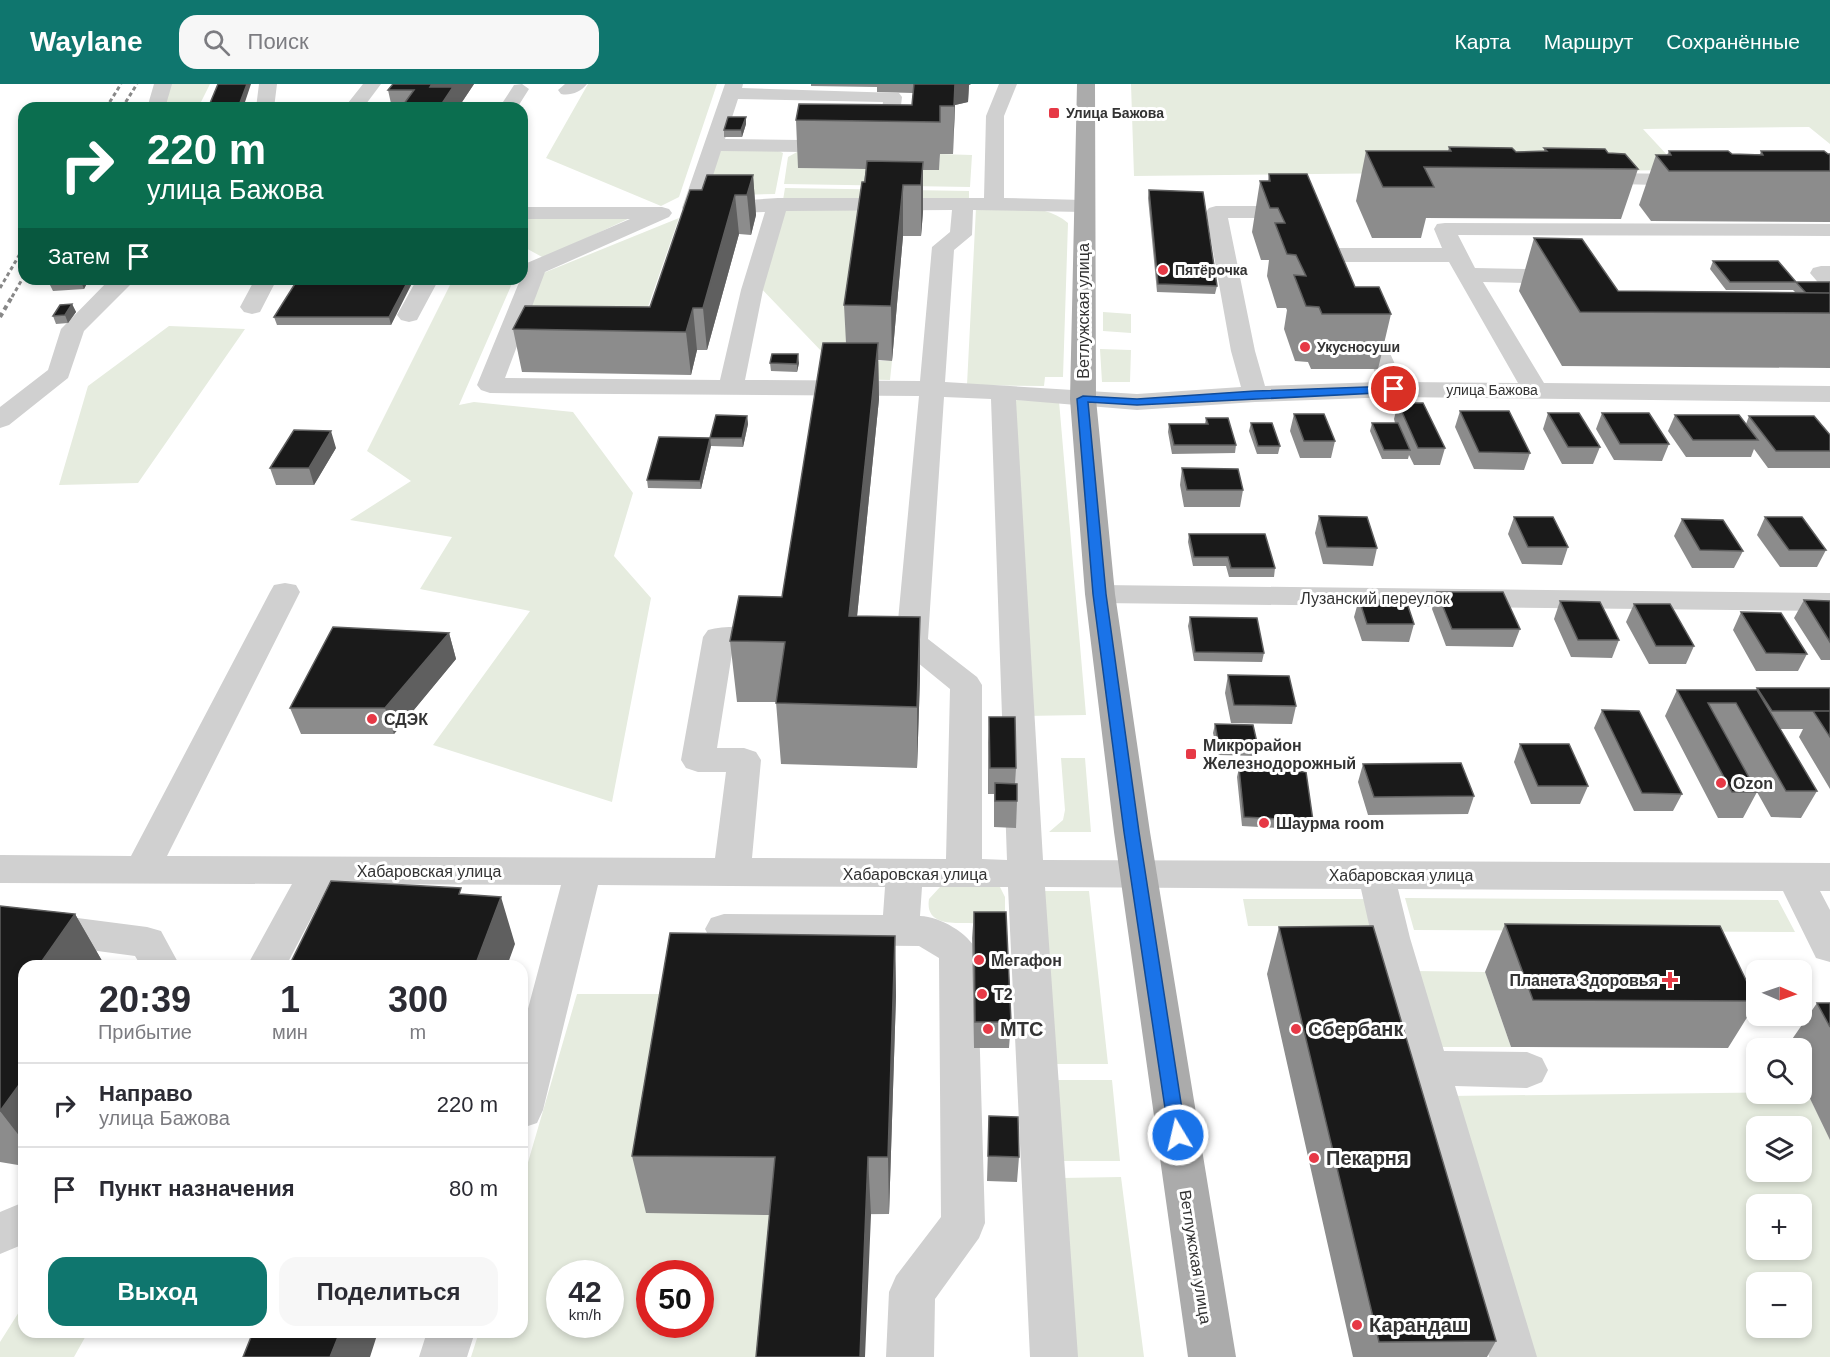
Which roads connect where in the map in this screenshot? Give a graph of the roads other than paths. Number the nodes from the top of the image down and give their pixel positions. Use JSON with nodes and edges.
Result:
{"nodes":[{"id":1,"x":164,"y":84,"type":"edge"},
{"id":2,"x":352,"y":84,"type":"edge"},
{"id":3,"x":372,"y":84,"type":"edge"},
{"id":4,"x":1008,"y":84,"type":"edge"},
{"id":5,"x":1086,"y":84,"type":"edge"},
{"id":6,"x":733,"y":88,"type":"edge"},
{"id":7,"x":520,"y":89,"type":"dead end"},
{"id":8,"x":158,"y":102,"type":"edge"},
{"id":9,"x":338,"y":102,"type":"edge"},
{"id":10,"x":358,"y":102,"type":"edge"},
{"id":11,"x":512,"y":102,"type":"edge"},
{"id":12,"x":715,"y":145,"type":"junction"},
{"id":13,"x":1571,"y":178,"type":"edge"},
{"id":14,"x":1603,"y":179,"type":"junction"},
{"id":15,"x":1711,"y":180,"type":"edge"},
{"id":16,"x":778,"y":204,"type":"junction"},
{"id":17,"x":963,"y":204,"type":"junction"},
{"id":18,"x":994,"y":204,"type":"junction"},
{"id":19,"x":1083,"y":206,"type":"junction"},
{"id":20,"x":692,"y":208,"type":"junction"},
{"id":21,"x":528,"y":213,"type":"edge"},
{"id":22,"x":662,"y":213,"type":"junction"},
{"id":23,"x":1641,"y":230,"type":"junction"},
{"id":24,"x":1830,"y":230,"type":"edge"},
{"id":25,"x":1322,"y":255,"type":"junction"},
{"id":26,"x":1456,"y":255,"type":"junction"},
{"id":27,"x":529,"y":264,"type":"edge"},
{"id":28,"x":1830,"y":273,"type":"edge"},
{"id":29,"x":1470,"y":275,"type":"junction"},
{"id":30,"x":1331,"y":277,"type":"edge"},
{"id":31,"x":1830,"y":282,"type":"edge"},
{"id":32,"x":116,"y":285,"type":"edge"},
{"id":33,"x":263,"y":285,"type":"edge"},
{"id":34,"x":425,"y":285,"type":"edge"},
{"id":35,"x":527,"y":285,"type":"edge"},
{"id":36,"x":1579,"y":295,"type":"edge"},
{"id":37,"x":252,"y":307,"type":"dead end"},
{"id":38,"x":1345,"y":310,"type":"edge"},
{"id":39,"x":409,"y":315,"type":"dead end"},
{"id":40,"x":731,"y":386,"type":"junction"},
{"id":41,"x":931,"y":389,"type":"junction"},
{"id":42,"x":1394,"y":389,"type":"junction"},
{"id":43,"x":1538,"y":391,"type":"junction"},
{"id":44,"x":1003,"y":392,"type":"junction"},
{"id":45,"x":1255,"y":394,"type":"junction"},
{"id":46,"x":1830,"y":394,"type":"edge"},
{"id":47,"x":1083,"y":399,"type":"junction"},
{"id":48,"x":0,"y":420,"type":"edge"},
{"id":49,"x":285,"y":592,"type":"dead end"},
{"id":50,"x":1100,"y":594,"type":"junction"},
{"id":51,"x":1830,"y":602,"type":"edge"},
{"id":52,"x":760,"y":638,"type":"edge"},
{"id":53,"x":142,"y":870,"type":"junction"},
{"id":54,"x":318,"y":870,"type":"junction"},
{"id":55,"x":584,"y":872,"type":"junction"},
{"id":56,"x":732,"y":873,"type":"junction"},
{"id":57,"x":905,"y":873,"type":"junction"},
{"id":58,"x":1138,"y":873,"type":"junction"},
{"id":59,"x":4,"y":874,"type":"edge"},
{"id":60,"x":964,"y":874,"type":"junction"},
{"id":61,"x":1026,"y":874,"type":"junction"},
{"id":62,"x":1376,"y":874,"type":"junction"},
{"id":63,"x":1813,"y":877,"type":"edge"},
{"id":64,"x":0,"y":923,"type":"edge"},
{"id":65,"x":723,"y":929,"type":"dead end"},
{"id":66,"x":900,"y":930,"type":"junction"},
{"id":67,"x":1830,"y":947,"type":"edge"},
{"id":68,"x":157,"y":960,"type":"edge"},
{"id":69,"x":269,"y":960,"type":"edge"},
{"id":70,"x":1429,"y":1068,"type":"junction"},
{"id":71,"x":1527,"y":1071,"type":"dead end"},
{"id":72,"x":528,"y":1087,"type":"edge"},
{"id":73,"x":18,"y":1226,"type":"edge"},
{"id":74,"x":0,"y":1233,"type":"edge"},
{"id":75,"x":449,"y":1338,"type":"edge"},
{"id":76,"x":442,"y":1357,"type":"edge"},
{"id":77,"x":910,"y":1357,"type":"edge"},
{"id":78,"x":1054,"y":1357,"type":"edge"},
{"id":79,"x":1212,"y":1357,"type":"edge"},
{"id":80,"x":1513,"y":1357,"type":"edge"}],
"edges":[{"from":1,"to":8,"type":"street"},
{"from":2,"to":9,"type":"street"},
{"from":3,"to":10,"type":"street"},
{"from":4,"to":18,"type":"street"},
{"from":5,"to":19,"type":"main road","name":"Ветлужская улица"},
{"from":6,"to":12,"type":"street"},
{"from":6,"to":12,"type":"street"},
{"from":7,"to":11,"type":"street"},
{"from":12,"to":20,"type":"street"},
{"from":13,"to":14,"type":"street"},
{"from":14,"to":15,"type":"street"},
{"from":14,"to":23,"type":"street"},
{"from":16,"to":17,"type":"street"},
{"from":16,"to":20,"type":"street"},
{"from":16,"to":40,"type":"street"},
{"from":17,"to":18,"type":"street"},
{"from":17,"to":41,"type":"street"},
{"from":18,"to":19,"type":"street"},
{"from":19,"to":47,"type":"main road","name":"Ветлужская улица"},
{"from":20,"to":22,"type":"street"},
{"from":21,"to":22,"type":"street"},
{"from":22,"to":27,"type":"street"},
{"from":23,"to":24,"type":"street"},
{"from":23,"to":26,"type":"street"},
{"from":25,"to":26,"type":"street"},
{"from":25,"to":30,"type":"street"},
{"from":25,"to":45,"type":"street"},
{"from":26,"to":29,"type":"street"},
{"from":28,"to":31,"type":"street"},
{"from":29,"to":36,"type":"street"},
{"from":29,"to":43,"type":"street"},
{"from":32,"to":48,"type":"street"},
{"from":33,"to":37,"type":"street"},
{"from":34,"to":39,"type":"street"},
{"from":35,"to":40,"type":"street","name":"улица Бажова"},
{"from":38,"to":42,"type":"street"},
{"from":40,"to":41,"type":"street","name":"улица Бажова"},
{"from":41,"to":44,"type":"street","name":"улица Бажова"},
{"from":41,"to":60,"type":"street"},
{"from":42,"to":43,"type":"street","name":"улица Бажова"},
{"from":42,"to":45,"type":"street","name":"улица Бажова"},
{"from":43,"to":46,"type":"street","name":"улица Бажова"},
{"from":44,"to":47,"type":"street","name":"улица Бажова"},
{"from":44,"to":61,"type":"street"},
{"from":45,"to":47,"type":"street","name":"улица Бажова"},
{"from":47,"to":50,"type":"main road","name":"Ветлужская улица"},
{"from":49,"to":53,"type":"street"},
{"from":50,"to":51,"type":"street","name":"Лузанский переулок"},
{"from":50,"to":58,"type":"main road","name":"Ветлужская улица"},
{"from":52,"to":56,"type":"street"},
{"from":53,"to":54,"type":"street","name":"Хабаровская улица"},
{"from":53,"to":59,"type":"street","name":"Хабаровская улица"},
{"from":54,"to":55,"type":"street","name":"Хабаровская улица"},
{"from":54,"to":69,"type":"street"},
{"from":55,"to":56,"type":"street","name":"Хабаровская улица"},
{"from":55,"to":72,"type":"street"},
{"from":56,"to":57,"type":"street","name":"Хабаровская улица"},
{"from":57,"to":60,"type":"street","name":"Хабаровская улица"},
{"from":57,"to":66,"type":"street"},
{"from":58,"to":61,"type":"street","name":"Хабаровская улица"},
{"from":58,"to":62,"type":"street","name":"Хабаровская улица"},
{"from":58,"to":79,"type":"main road","name":"Ветлужская улица"},
{"from":60,"to":61,"type":"street","name":"Хабаровская улица"},
{"from":61,"to":78,"type":"street"},
{"from":62,"to":63,"type":"street","name":"Хабаровская улица"},
{"from":62,"to":70,"type":"street"},
{"from":63,"to":67,"type":"street"},
{"from":64,"to":68,"type":"street"},
{"from":65,"to":66,"type":"street"},
{"from":66,"to":77,"type":"street"},
{"from":70,"to":71,"type":"street"},
{"from":70,"to":80,"type":"street"},
{"from":73,"to":74,"type":"street"},
{"from":75,"to":76,"type":"street"}]}
